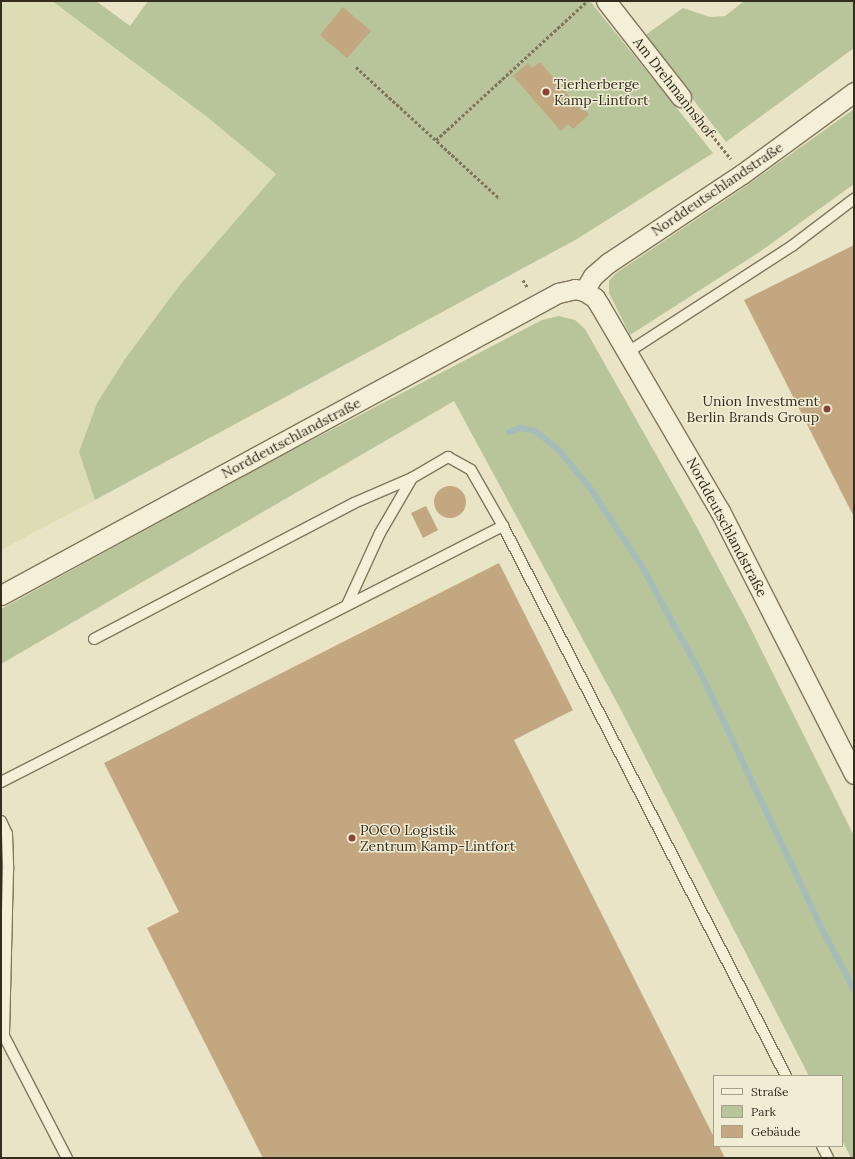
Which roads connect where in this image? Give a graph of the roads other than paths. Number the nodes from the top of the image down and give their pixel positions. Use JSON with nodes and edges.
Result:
{"nodes":[{"id":1,"x":606,"y":1,"type":"edge"},
{"id":2,"x":854,"y":92,"type":"edge"},
{"id":3,"x":681,"y":97,"type":"road end"},
{"id":4,"x":854,"y":199,"type":"edge"},
{"id":5,"x":584,"y":291,"type":"junction"},
{"id":6,"x":628,"y":352,"type":"junction"},
{"id":7,"x":412,"y":478,"type":"junction"},
{"id":8,"x":504,"y":526,"type":"junction"},
{"id":9,"x":1,"y":595,"type":"edge"},
{"id":10,"x":347,"y":605,"type":"junction"},
{"id":11,"x":94,"y":639,"type":"dead end"},
{"id":12,"x":854,"y":774,"type":"edge"},
{"id":13,"x":1,"y":782,"type":"edge"},
{"id":14,"x":1,"y":821,"type":"edge"},
{"id":15,"x":1,"y":857,"type":"edge"},
{"id":16,"x":8,"y":870,"type":"junction"},
{"id":17,"x":785,"y":1075,"type":"edge"},
{"id":18,"x":822,"y":1147,"type":"edge"},
{"id":19,"x":67,"y":1158,"type":"edge"},
{"id":20,"x":828,"y":1158,"type":"edge"}],
"edges":[{"from":1,"to":3,"type":"street","name":"Am Drehmannshof"},
{"from":2,"to":5,"type":"street","name":"Norddeutschlandstraße"},
{"from":4,"to":6,"type":"lane"},
{"from":5,"to":6,"type":"street","name":"Norddeutschlandstraße"},
{"from":5,"to":9,"type":"street","name":"Norddeutschlandstraße"},
{"from":6,"to":12,"type":"street","name":"Norddeutschlandstraße"},
{"from":7,"to":8,"type":"lane"},
{"from":7,"to":10,"type":"lane"},
{"from":7,"to":11,"type":"lane"},
{"from":8,"to":10,"type":"lane"},
{"from":8,"to":17,"type":"lane"},
{"from":10,"to":13,"type":"lane"},
{"from":14,"to":16,"type":"lane"},
{"from":15,"to":16,"type":"lane"},
{"from":16,"to":19,"type":"lane"},
{"from":18,"to":20,"type":"lane"}]}
